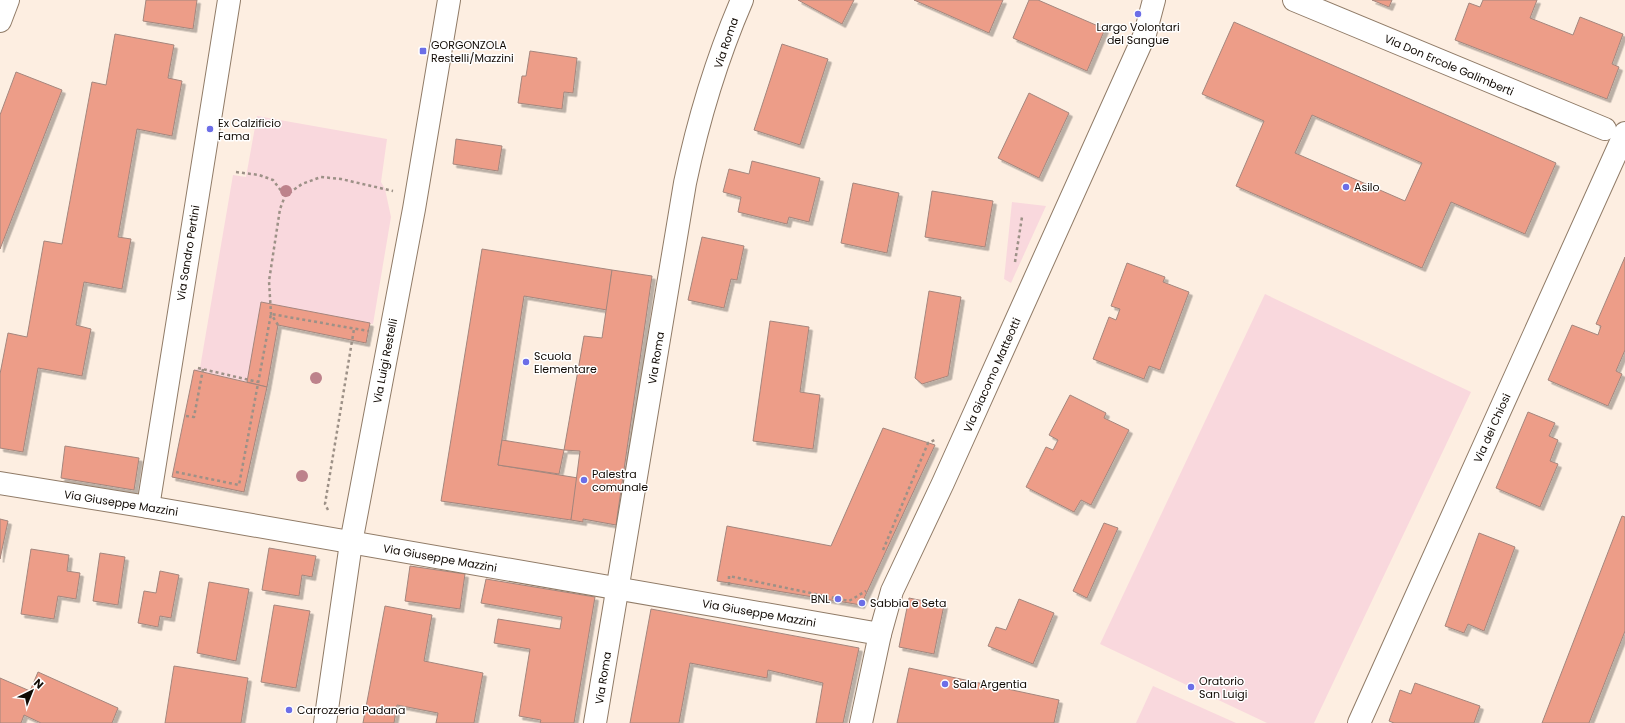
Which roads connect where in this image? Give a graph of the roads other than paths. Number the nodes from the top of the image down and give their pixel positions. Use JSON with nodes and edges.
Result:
{"nodes":[{"id":1,"x":8,"y":0,"type":"edge"},
{"id":2,"x":229,"y":0,"type":"edge"},
{"id":3,"x":449,"y":0,"type":"edge"},
{"id":4,"x":742,"y":0,"type":"edge"},
{"id":5,"x":1154,"y":0,"type":"edge"},
{"id":6,"x":1294,"y":0,"type":"edge"},
{"id":7,"x":0,"y":21,"type":"edge"},
{"id":8,"x":1615,"y":131,"type":"edge"},
{"id":9,"x":0,"y":483,"type":"edge"},
{"id":10,"x":148,"y":507,"type":"junction"},
{"id":11,"x":351,"y":543,"type":"junction"},
{"id":12,"x":617,"y":589,"type":"junction"},
{"id":13,"x":880,"y":634,"type":"junction"},
{"id":14,"x":325,"y":723,"type":"edge"},
{"id":15,"x":595,"y":723,"type":"edge"},
{"id":16,"x":861,"y":723,"type":"edge"},
{"id":17,"x":1359,"y":723,"type":"edge"}],
"edges":[{"from":1,"to":7,"type":"street"},
{"from":2,"to":10,"type":"street","name":"Via Sandro Pertini"},
{"from":3,"to":11,"type":"street","name":"Via Luigi Restelli"},
{"from":4,"to":12,"type":"street","name":"Via Roma"},
{"from":5,"to":13,"type":"street","name":"Via Giacomo Matteotti"},
{"from":6,"to":8,"type":"street","name":"Via Don Ercole Galimberti"},
{"from":8,"to":17,"type":"street","name":"Via dei Chiosi"},
{"from":9,"to":10,"type":"street","name":"Via Giuseppe Mazzini"},
{"from":10,"to":11,"type":"street","name":"Via Giuseppe Mazzini"},
{"from":11,"to":12,"type":"street","name":"Via Giuseppe Mazzini"},
{"from":11,"to":14,"type":"street","name":"Via Luigi Restelli"},
{"from":12,"to":13,"type":"street","name":"Via Giuseppe Mazzini"},
{"from":12,"to":15,"type":"street","name":"Via Roma"},
{"from":13,"to":16,"type":"street","name":"Via Giacomo Matteotti"}]}
